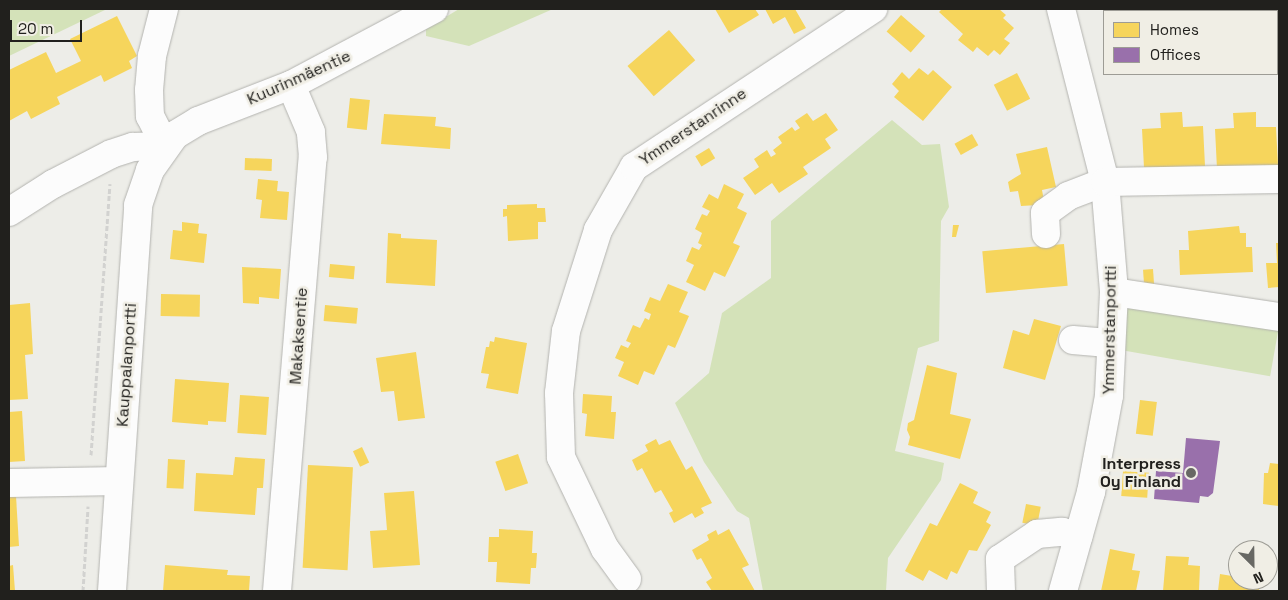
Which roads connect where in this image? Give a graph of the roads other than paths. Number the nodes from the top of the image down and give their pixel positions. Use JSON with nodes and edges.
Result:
{"nodes":[{"id":1,"x":164,"y":9,"type":"edge"},
{"id":2,"x":434,"y":9,"type":"edge"},
{"id":3,"x":873,"y":9,"type":"edge"},
{"id":4,"x":1061,"y":9,"type":"edge"},
{"id":5,"x":291,"y":84,"type":"junction"},
{"id":6,"x":165,"y":146,"type":"junction"},
{"id":7,"x":1279,"y":179,"type":"edge"},
{"id":8,"x":1105,"y":182,"type":"junction"},
{"id":9,"x":9,"y":212,"type":"edge"},
{"id":10,"x":1046,"y":234,"type":"dead end"},
{"id":11,"x":1114,"y":292,"type":"junction"},
{"id":12,"x":1279,"y":317,"type":"edge"},
{"id":13,"x":1072,"y":340,"type":"dead end"},
{"id":14,"x":1111,"y":343,"type":"junction"},
{"id":15,"x":119,"y":481,"type":"junction"},
{"id":16,"x":9,"y":483,"type":"edge"},
{"id":17,"x":1079,"y":536,"type":"junction"},
{"id":18,"x":627,"y":580,"type":"dead end"},
{"id":19,"x":112,"y":591,"type":"edge"},
{"id":20,"x":277,"y":591,"type":"edge"},
{"id":21,"x":1001,"y":591,"type":"edge"},
{"id":22,"x":1063,"y":591,"type":"edge"}],
"edges":[{"from":1,"to":6,"type":"street"},
{"from":2,"to":5,"type":"street","name":"Kuurinmäentie"},
{"from":3,"to":18,"type":"street","name":"Ymmerstanrinne"},
{"from":4,"to":8,"type":"street","name":"Ymmerstanportti"},
{"from":5,"to":6,"type":"street","name":"Kuurinmäentie"},
{"from":5,"to":20,"type":"street","name":"Makaksentie"},
{"from":6,"to":9,"type":"street"},
{"from":6,"to":15,"type":"street","name":"Kauppalanportti"},
{"from":7,"to":8,"type":"street"},
{"from":8,"to":10,"type":"street"},
{"from":8,"to":11,"type":"street","name":"Ymmerstanportti"},
{"from":11,"to":12,"type":"street"},
{"from":11,"to":14,"type":"street","name":"Ymmerstanportti"},
{"from":13,"to":14,"type":"street"},
{"from":14,"to":17,"type":"street","name":"Ymmerstanportti"},
{"from":15,"to":16,"type":"street"},
{"from":15,"to":19,"type":"street","name":"Kauppalanportti"},
{"from":17,"to":21,"type":"street"},
{"from":17,"to":22,"type":"street","name":"Ymmerstanportti"}]}
